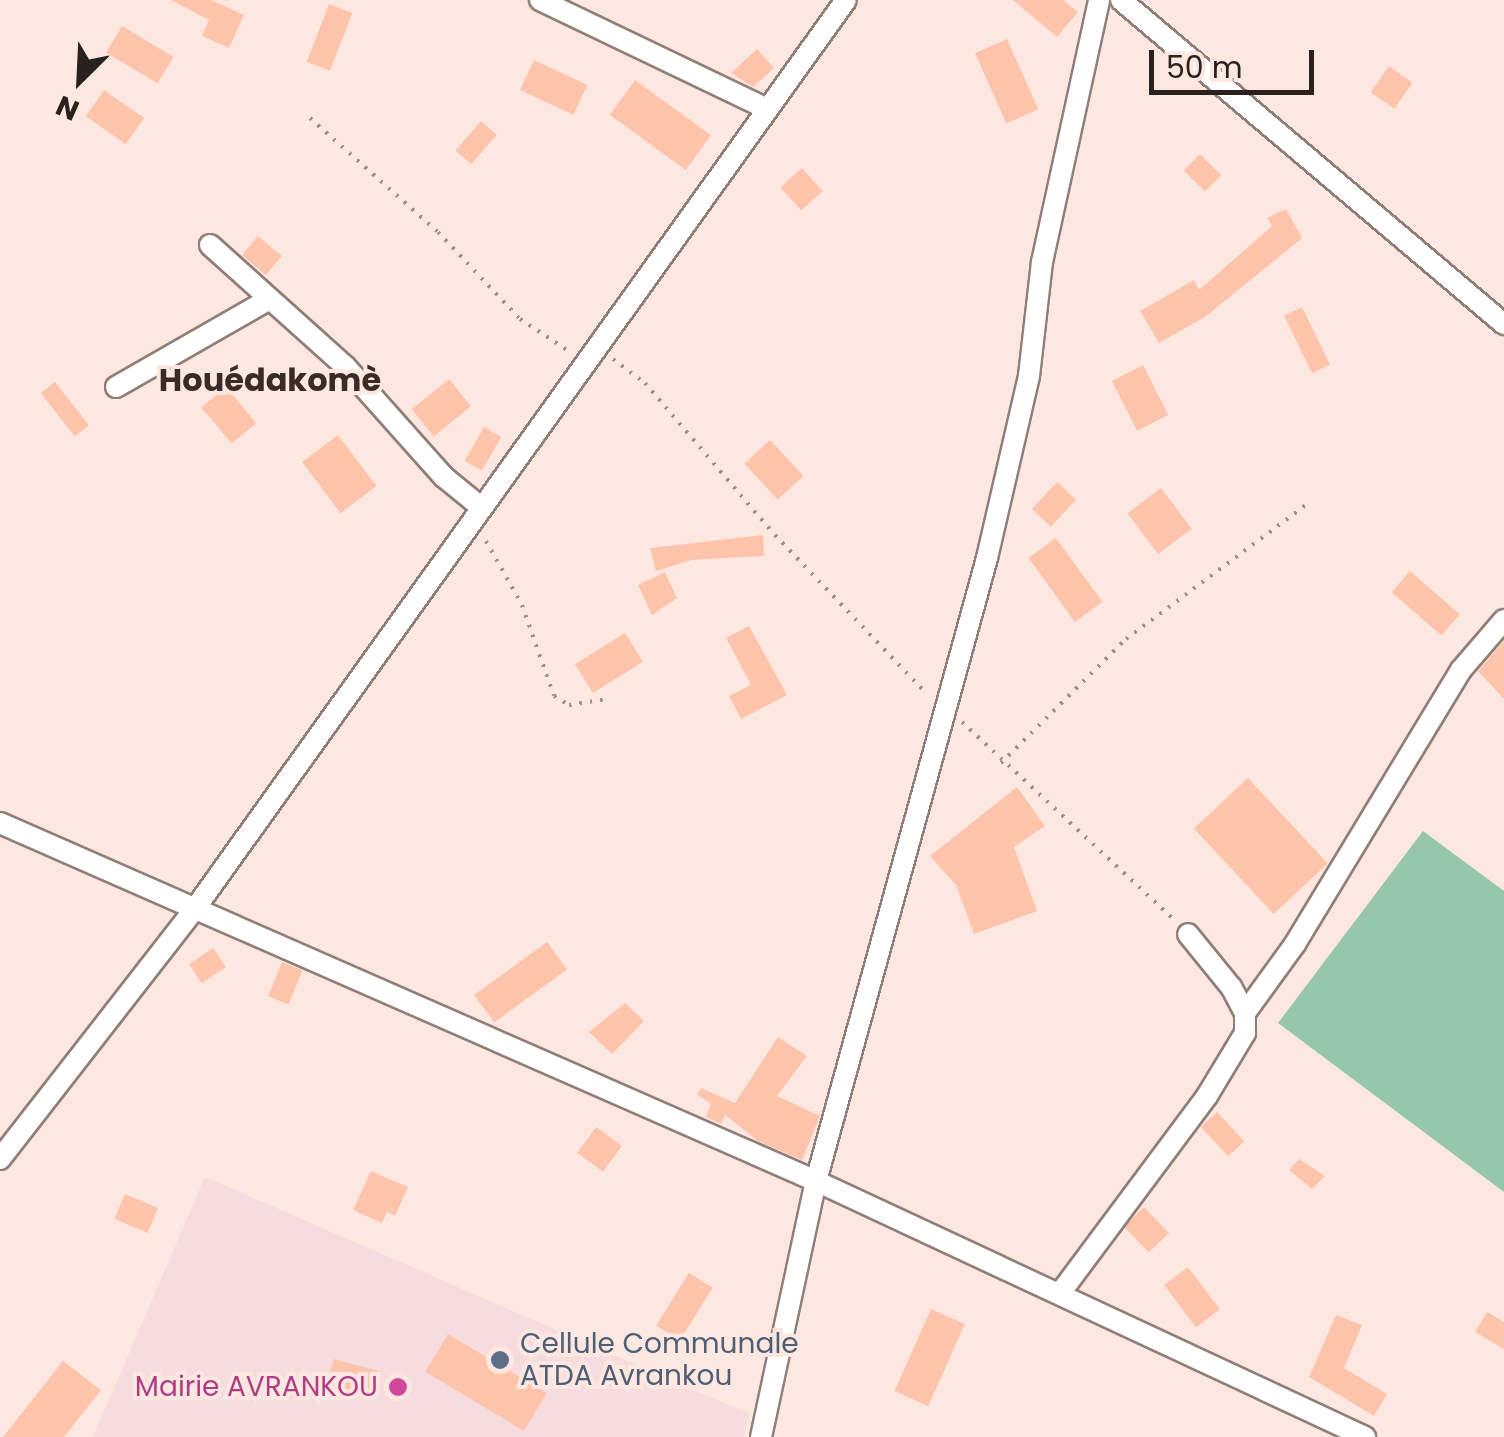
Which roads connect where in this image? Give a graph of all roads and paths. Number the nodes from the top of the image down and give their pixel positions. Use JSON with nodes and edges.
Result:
{"nodes":[{"id":1,"x":540,"y":0,"type":"edge"},
{"id":2,"x":846,"y":0,"type":"edge"},
{"id":3,"x":1099,"y":0,"type":"edge"},
{"id":4,"x":1121,"y":0,"type":"edge"},
{"id":5,"x":767,"y":110,"type":"junction"},
{"id":6,"x":310,"y":118,"type":"dead end"},
{"id":7,"x":210,"y":245,"type":"dead end"},
{"id":8,"x":266,"y":301,"type":"junction"},
{"id":9,"x":1504,"y":324,"type":"edge"},
{"id":10,"x":592,"y":354,"type":"junction"},
{"id":11,"x":116,"y":387,"type":"dead end"},
{"id":12,"x":1306,"y":505,"type":"dead end"},
{"id":13,"x":482,"y":508,"type":"junction"},
{"id":14,"x":1504,"y":620,"type":"edge"},
{"id":15,"x":605,"y":699,"type":"dead end"},
{"id":16,"x":944,"y":707,"type":"junction"},
{"id":17,"x":1001,"y":763,"type":"junction"},
{"id":18,"x":0,"y":823,"type":"edge"},
{"id":19,"x":194,"y":910,"type":"junction"},
{"id":20,"x":1188,"y":934,"type":"joint"},
{"id":21,"x":1246,"y":1013,"type":"junction"},
{"id":22,"x":0,"y":1159,"type":"edge"},
{"id":23,"x":816,"y":1180,"type":"junction"},
{"id":24,"x":1061,"y":1292,"type":"junction"},
{"id":25,"x":761,"y":1437,"type":"edge"},
{"id":26,"x":1365,"y":1437,"type":"edge"}],
"edges":[{"from":1,"to":5,"type":"street"},
{"from":2,"to":5,"type":"street"},
{"from":3,"to":16,"type":"street"},
{"from":4,"to":9,"type":"street"},
{"from":5,"to":10,"type":"street"},
{"from":6,"to":10,"type":"path"},
{"from":7,"to":8,"type":"street"},
{"from":8,"to":11,"type":"street"},
{"from":8,"to":13,"type":"street"},
{"from":10,"to":13,"type":"street"},
{"from":10,"to":16,"type":"path"},
{"from":12,"to":17,"type":"path"},
{"from":13,"to":15,"type":"path"},
{"from":13,"to":19,"type":"street"},
{"from":14,"to":21,"type":"street"},
{"from":16,"to":17,"type":"path"},
{"from":16,"to":23,"type":"street"},
{"from":17,"to":20,"type":"path"},
{"from":18,"to":19,"type":"street"},
{"from":19,"to":22,"type":"street"},
{"from":19,"to":23,"type":"street"},
{"from":20,"to":21,"type":"street"},
{"from":21,"to":24,"type":"street"},
{"from":23,"to":24,"type":"street"},
{"from":23,"to":25,"type":"street"},
{"from":24,"to":26,"type":"street"}]}
